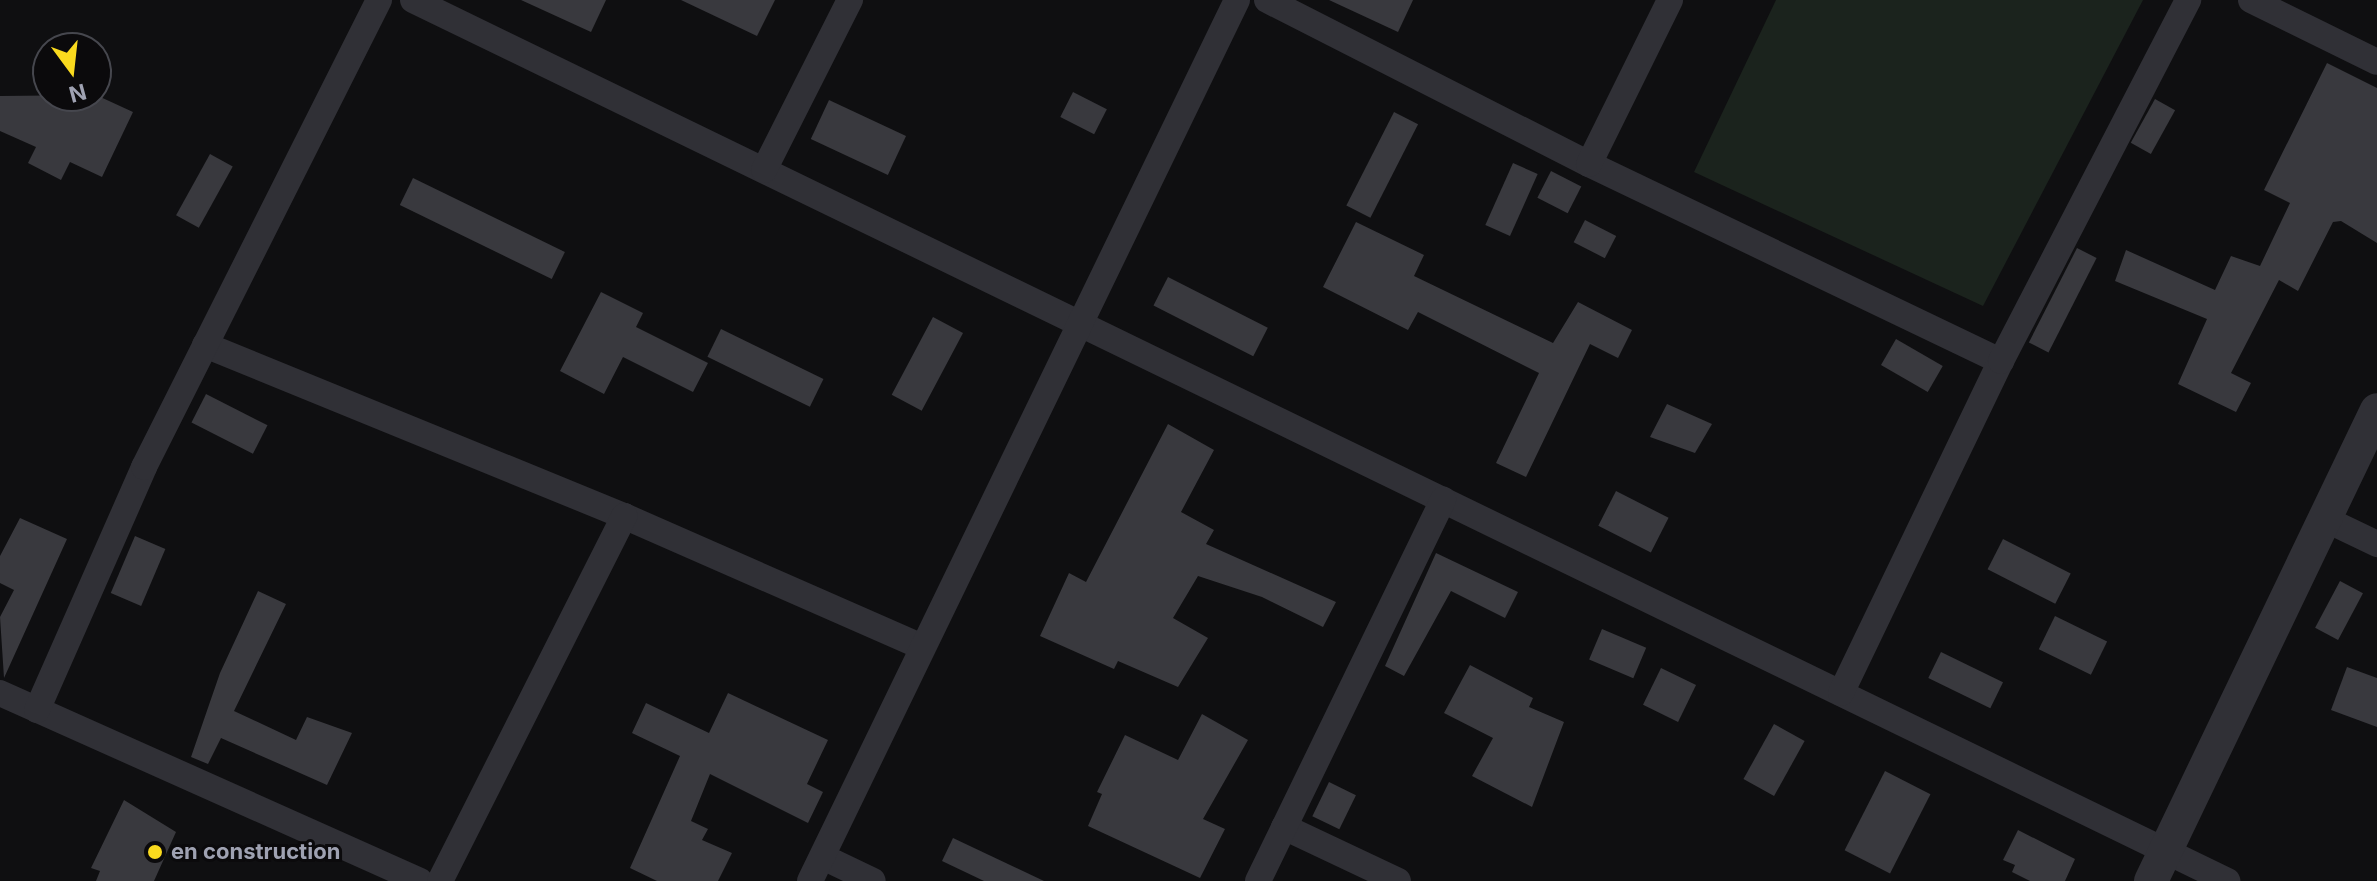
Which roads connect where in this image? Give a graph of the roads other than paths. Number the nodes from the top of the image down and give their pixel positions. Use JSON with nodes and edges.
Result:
{"nodes":[{"id":1,"x":379,"y":0,"type":"edge"},
{"id":2,"x":413,"y":0,"type":"edge"},
{"id":3,"x":850,"y":0,"type":"edge"},
{"id":4,"x":1237,"y":0,"type":"edge"},
{"id":5,"x":1267,"y":0,"type":"edge"},
{"id":6,"x":1670,"y":0,"type":"edge"},
{"id":7,"x":2188,"y":0,"type":"edge"},
{"id":8,"x":2251,"y":0,"type":"edge"},
{"id":9,"x":2377,"y":62,"type":"edge"},
{"id":10,"x":1589,"y":164,"type":"junction"},
{"id":11,"x":764,"y":170,"type":"junction"},
{"id":12,"x":1079,"y":323,"type":"junction"},
{"id":13,"x":205,"y":345,"type":"junction"},
{"id":14,"x":2001,"y":361,"type":"junction"},
{"id":15,"x":2377,"y":410,"type":"edge"},
{"id":16,"x":1443,"y":500,"type":"junction"},
{"id":17,"x":624,"y":516,"type":"junction"},
{"id":18,"x":2325,"y":519,"type":"junction"},
{"id":19,"x":2377,"y":544,"type":"edge"},
{"id":20,"x":920,"y":646,"type":"junction"},
{"id":21,"x":0,"y":693,"type":"edge"},
{"id":22,"x":1841,"y":693,"type":"junction"},
{"id":23,"x":37,"y":710,"type":"junction"},
{"id":24,"x":1284,"y":827,"type":"junction"},
{"id":25,"x":823,"y":857,"type":"junction"},
{"id":26,"x":2158,"y":866,"type":"edge"},
{"id":27,"x":420,"y":881,"type":"edge"},
{"id":28,"x":440,"y":881,"type":"edge"},
{"id":29,"x":810,"y":881,"type":"edge"},
{"id":30,"x":873,"y":881,"type":"edge"},
{"id":31,"x":1258,"y":881,"type":"edge"},
{"id":32,"x":1398,"y":881,"type":"edge"},
{"id":33,"x":2227,"y":881,"type":"edge"}],
"edges":[{"from":1,"to":13,"type":"street"},
{"from":2,"to":11,"type":"street"},
{"from":3,"to":11,"type":"street"},
{"from":4,"to":12,"type":"street"},
{"from":5,"to":10,"type":"street"},
{"from":6,"to":10,"type":"street"},
{"from":7,"to":14,"type":"street"},
{"from":8,"to":9,"type":"street"},
{"from":10,"to":14,"type":"street"},
{"from":11,"to":12,"type":"street"},
{"from":12,"to":16,"type":"street"},
{"from":12,"to":20,"type":"street"},
{"from":13,"to":17,"type":"street"},
{"from":13,"to":23,"type":"street"},
{"from":14,"to":22,"type":"street"},
{"from":15,"to":18,"type":"street"},
{"from":16,"to":22,"type":"street"},
{"from":16,"to":24,"type":"street"},
{"from":17,"to":20,"type":"street"},
{"from":17,"to":28,"type":"street"},
{"from":18,"to":19,"type":"street"},
{"from":18,"to":26,"type":"street"},
{"from":20,"to":25,"type":"street"},
{"from":21,"to":23,"type":"street"},
{"from":22,"to":26,"type":"street"},
{"from":23,"to":27,"type":"street"},
{"from":24,"to":31,"type":"street"},
{"from":24,"to":32,"type":"street"},
{"from":25,"to":29,"type":"street"},
{"from":25,"to":30,"type":"street"},
{"from":26,"to":33,"type":"street"}]}
